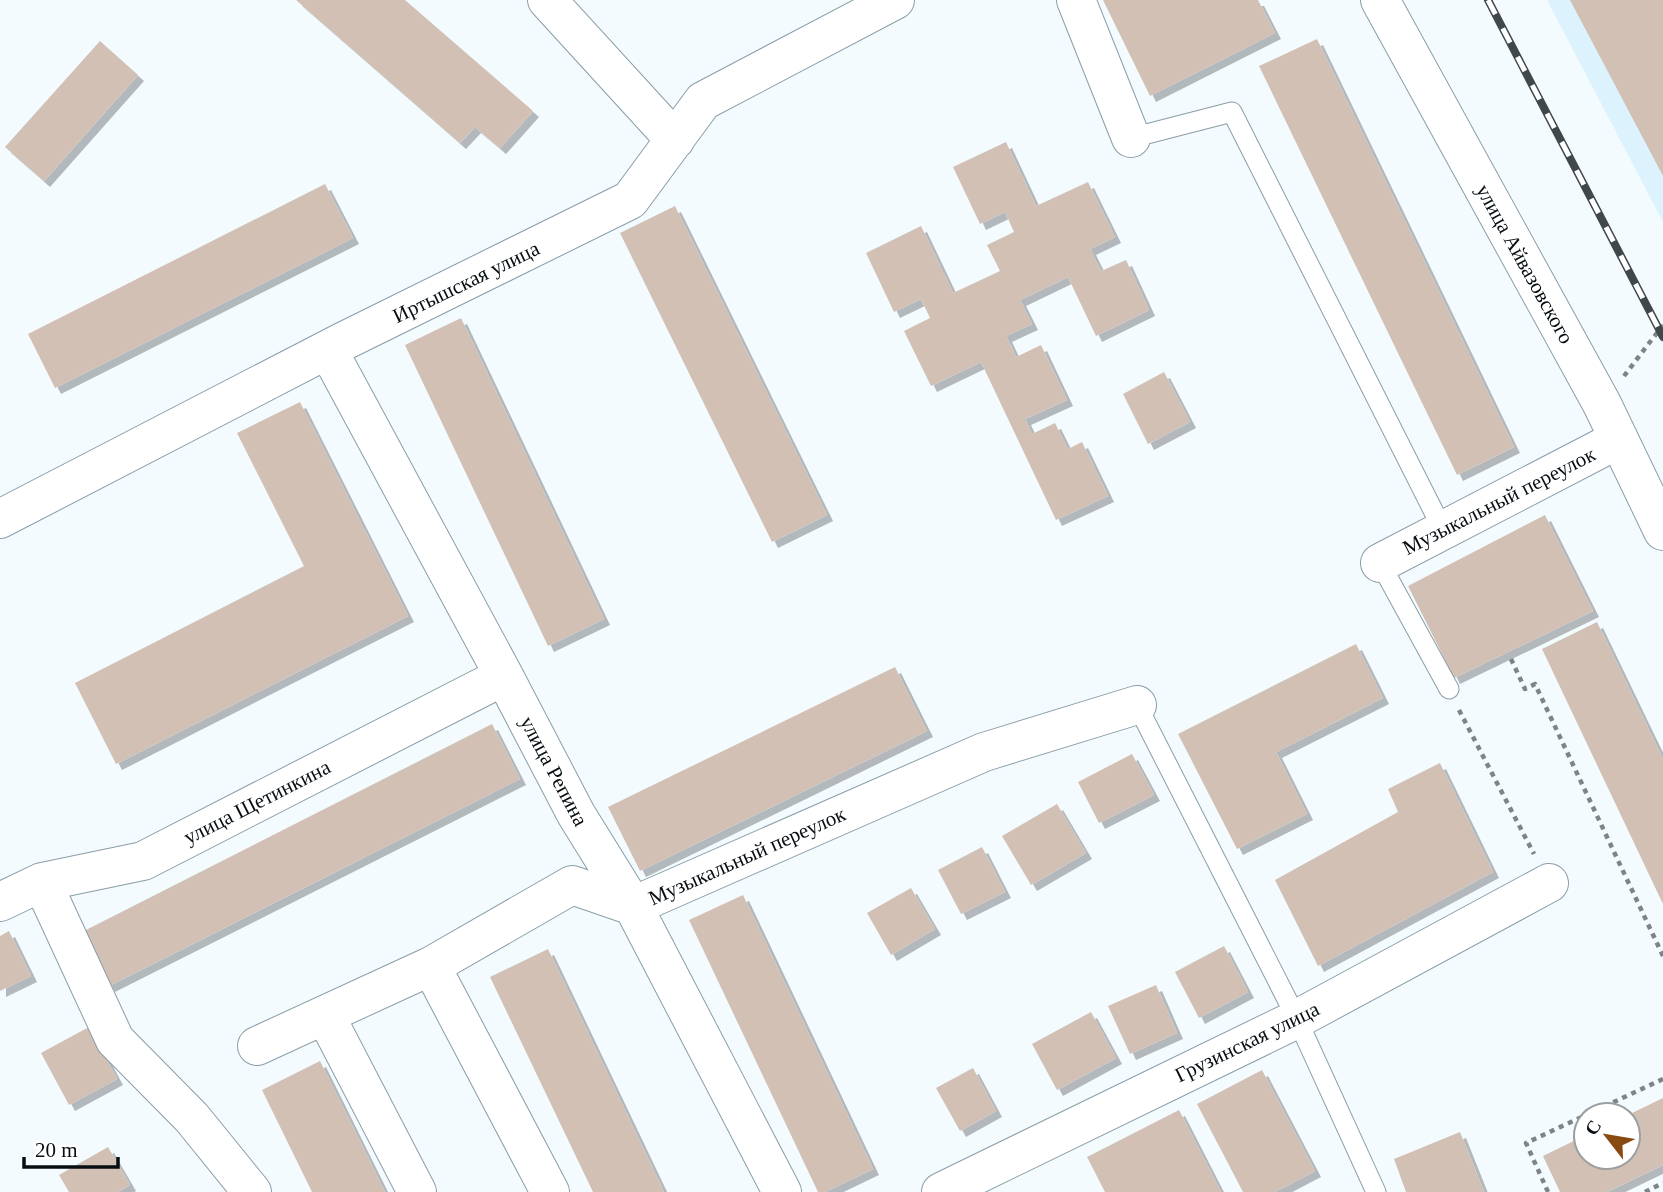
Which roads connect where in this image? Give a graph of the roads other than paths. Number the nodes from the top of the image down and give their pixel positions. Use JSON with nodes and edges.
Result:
{"nodes":[{"id":1,"x":547,"y":0,"type":"edge"},
{"id":2,"x":895,"y":0,"type":"edge"},
{"id":3,"x":1076,"y":0,"type":"edge"},
{"id":4,"x":1380,"y":0,"type":"edge"},
{"id":5,"x":1131,"y":138,"type":"joint"},
{"id":6,"x":675,"y":140,"type":"junction"},
{"id":7,"x":328,"y":350,"type":"junction"},
{"id":8,"x":1619,"y":439,"type":"junction"},
{"id":9,"x":0,"y":519,"type":"edge"},
{"id":10,"x":1443,"y":530,"type":"junction"},
{"id":11,"x":1663,"y":531,"type":"edge"},
{"id":12,"x":1380,"y":563,"type":"joint"},
{"id":13,"x":504,"y":676,"type":"junction"},
{"id":14,"x":1449,"y":689,"type":"road end"},
{"id":15,"x":1137,"y":705,"type":"joint"},
{"id":16,"x":41,"y":882,"type":"junction"},
{"id":17,"x":1549,"y":883,"type":"road end"},
{"id":18,"x":0,"y":902,"type":"edge"},
{"id":19,"x":633,"y":906,"type":"junction"},
{"id":20,"x":431,"y":966,"type":"junction"},
{"id":21,"x":325,"y":1015,"type":"junction"},
{"id":22,"x":1297,"y":1019,"type":"junction"},
{"id":23,"x":257,"y":1046,"type":"dead end"},
{"id":24,"x":253,"y":1192,"type":"edge"},
{"id":25,"x":417,"y":1192,"type":"edge"},
{"id":26,"x":550,"y":1192,"type":"edge"},
{"id":27,"x":782,"y":1192,"type":"edge"},
{"id":28,"x":941,"y":1192,"type":"edge"},
{"id":29,"x":1376,"y":1192,"type":"edge"}],
"edges":[{"from":1,"to":6,"type":"street"},
{"from":2,"to":6,"type":"street","name":"Иртышская улица"},
{"from":3,"to":5,"type":"street"},
{"from":4,"to":8,"type":"street","name":"улица Айвазовского"},
{"from":5,"to":10,"type":"lane"},
{"from":6,"to":7,"type":"street","name":"Иртышская улица"},
{"from":7,"to":9,"type":"street","name":"Иртышская улица"},
{"from":7,"to":13,"type":"street","name":"улица Репина"},
{"from":8,"to":10,"type":"street","name":"Музыкальный переулок"},
{"from":8,"to":11,"type":"street","name":"улица Айвазовского"},
{"from":10,"to":12,"type":"street","name":"Музыкальный переулок"},
{"from":12,"to":14,"type":"lane"},
{"from":13,"to":16,"type":"street","name":"улица Щетинкина"},
{"from":13,"to":19,"type":"street","name":"улица Репина"},
{"from":15,"to":19,"type":"street","name":"Музыкальный переулок"},
{"from":15,"to":22,"type":"lane"},
{"from":16,"to":18,"type":"street","name":"улица Щетинкина"},
{"from":16,"to":24,"type":"street"},
{"from":17,"to":22,"type":"street","name":"Грузинская улица"},
{"from":19,"to":20,"type":"street","name":"Музыкальный переулок"},
{"from":19,"to":27,"type":"street","name":"улица Репина"},
{"from":20,"to":21,"type":"street","name":"Музыкальный переулок"},
{"from":20,"to":26,"type":"street"},
{"from":21,"to":23,"type":"street","name":"Музыкальный переулок"},
{"from":21,"to":25,"type":"street"},
{"from":22,"to":28,"type":"street","name":"Грузинская улица"},
{"from":22,"to":29,"type":"lane"}]}
